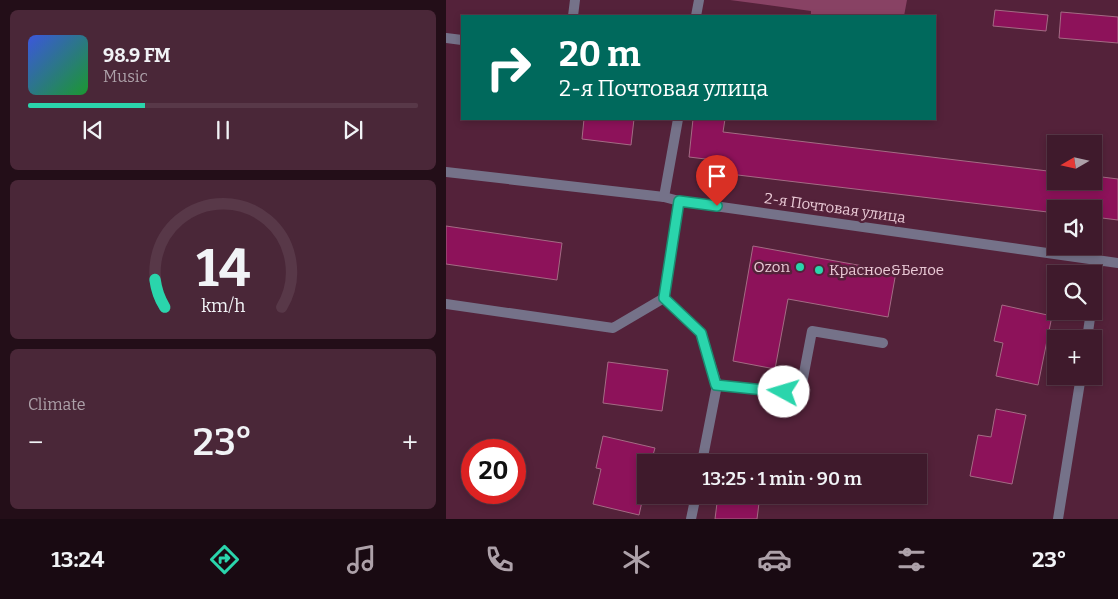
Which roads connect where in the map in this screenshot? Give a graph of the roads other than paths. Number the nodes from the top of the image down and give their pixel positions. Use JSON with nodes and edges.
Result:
{"nodes":[{"id":1,"x":575,"y":0,"type":"edge"},
{"id":2,"x":699,"y":0,"type":"edge"},
{"id":3,"x":573,"y":15,"type":"edge"},
{"id":4,"x":696,"y":15,"type":"edge"},
{"id":5,"x":446,"y":38,"type":"edge"},
{"id":6,"x":461,"y":40,"type":"edge"},
{"id":7,"x":678,"y":120,"type":"edge"},
{"id":8,"x":446,"y":172,"type":"edge"},
{"id":9,"x":664,"y":197,"type":"junction"},
{"id":10,"x":679,"y":201,"type":"junction"},
{"id":11,"x":1099,"y":260,"type":"junction"},
{"id":12,"x":1118,"y":263,"type":"edge"},
{"id":13,"x":1098,"y":265,"type":"edge"},
{"id":14,"x":664,"y":298,"type":"junction"},
{"id":15,"x":446,"y":304,"type":"edge"},
{"id":16,"x":883,"y":343,"type":"dead end"},
{"id":17,"x":716,"y":385,"type":"junction"},
{"id":18,"x":1080,"y":385,"type":"edge"},
{"id":19,"x":703,"y":454,"type":"edge"},
{"id":20,"x":694,"y":504,"type":"edge"},
{"id":21,"x":691,"y":519,"type":"edge"},
{"id":22,"x":1058,"y":519,"type":"edge"}],
"edges":[{"from":1,"to":3,"type":"street"},
{"from":2,"to":4,"type":"street"},
{"from":5,"to":6,"type":"street"},
{"from":7,"to":9,"type":"street"},
{"from":8,"to":9,"type":"street","name":"2-я Почтовая улица"},
{"from":9,"to":10,"type":"street","name":"2-я Почтовая улица"},
{"from":10,"to":11,"type":"street","name":"2-я Почтовая улица"},
{"from":10,"to":14,"type":"street"},
{"from":11,"to":12,"type":"street","name":"2-я Почтовая улица"},
{"from":11,"to":13,"type":"street"},
{"from":14,"to":15,"type":"street"},
{"from":14,"to":17,"type":"street"},
{"from":16,"to":17,"type":"street"},
{"from":17,"to":19,"type":"street"},
{"from":18,"to":22,"type":"street"},
{"from":20,"to":21,"type":"street"}]}
